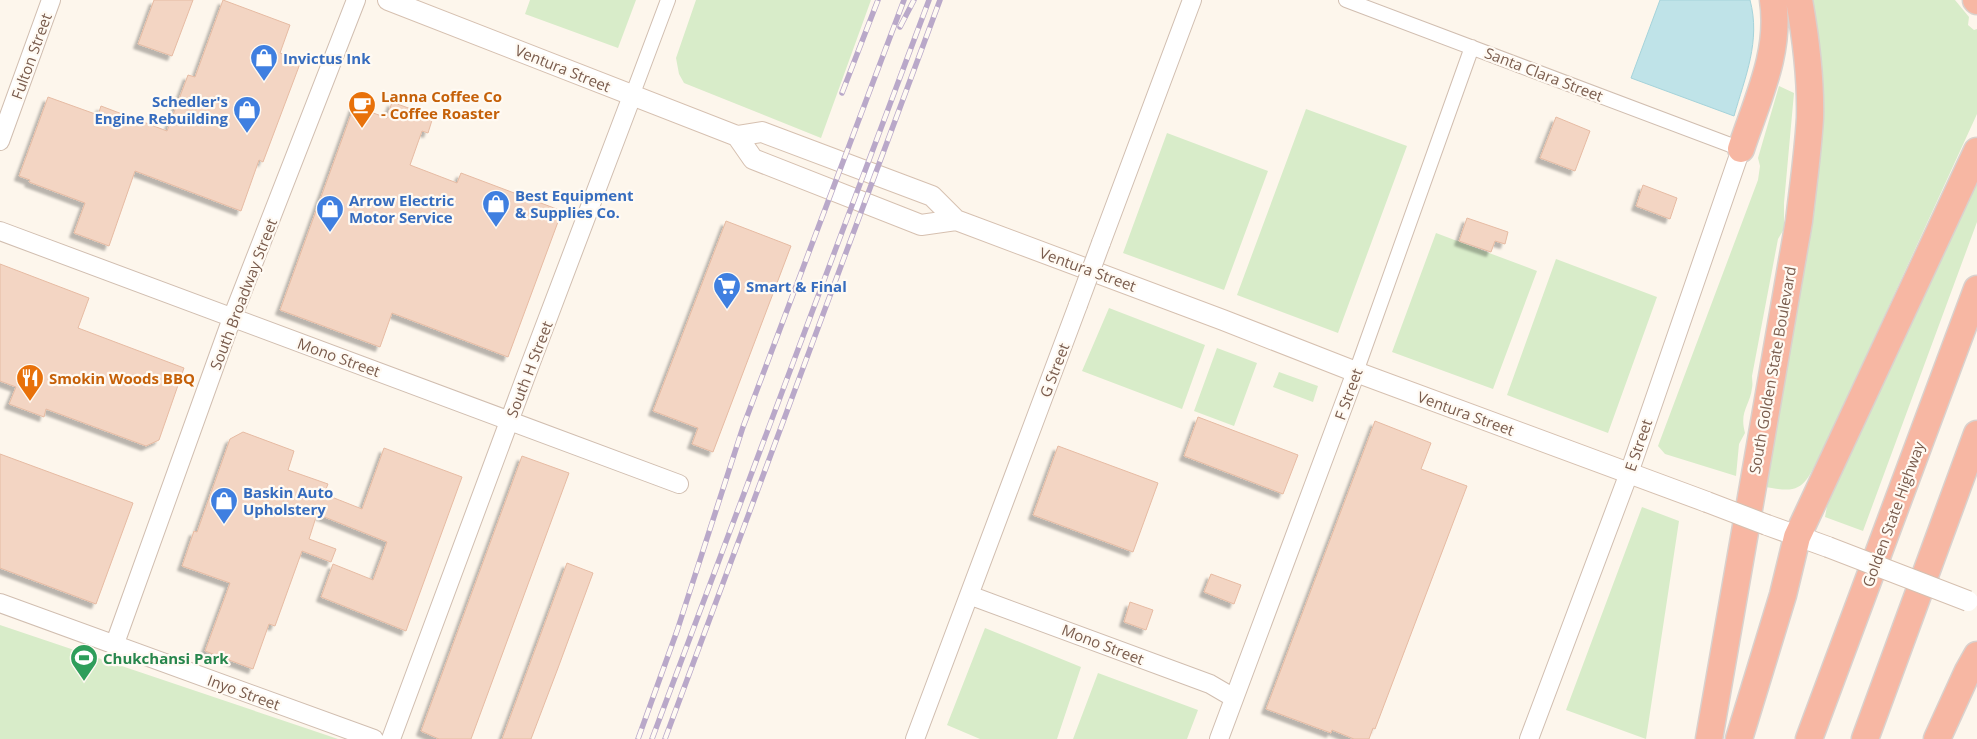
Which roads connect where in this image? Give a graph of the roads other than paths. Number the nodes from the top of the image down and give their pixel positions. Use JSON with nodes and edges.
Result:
{"nodes":[{"id":1,"x":51,"y":0,"type":"edge"},
{"id":2,"x":356,"y":0,"type":"edge"},
{"id":3,"x":388,"y":0,"type":"edge"},
{"id":4,"x":668,"y":0,"type":"edge"},
{"id":5,"x":1192,"y":0,"type":"edge"},
{"id":6,"x":1346,"y":0,"type":"edge"},
{"id":7,"x":1772,"y":0,"type":"edge"},
{"id":8,"x":1799,"y":0,"type":"edge"},
{"id":9,"x":1472,"y":47,"type":"junction"},
{"id":10,"x":632,"y":96,"type":"junction"},
{"id":11,"x":737,"y":136,"type":"junction"},
{"id":12,"x":0,"y":141,"type":"edge"},
{"id":13,"x":1741,"y":149,"type":"junction"},
{"id":14,"x":1977,"y":151,"type":"edge"},
{"id":15,"x":956,"y":220,"type":"junction"},
{"id":16,"x":0,"y":231,"type":"edge"},
{"id":17,"x":1977,"y":289,"type":"edge"},
{"id":18,"x":232,"y":318,"type":"junction"},
{"id":19,"x":1356,"y":372,"type":"junction"},
{"id":20,"x":509,"y":421,"type":"junction"},
{"id":21,"x":1977,"y":434,"type":"edge"},
{"id":22,"x":1629,"y":473,"type":"junction"},
{"id":23,"x":679,"y":484,"type":"dead end"},
{"id":24,"x":1797,"y":536,"type":"junction"},
{"id":25,"x":969,"y":595,"type":"junction"},
{"id":26,"x":0,"y":603,"type":"edge"},
{"id":27,"x":1973,"y":603,"type":"edge"},
{"id":28,"x":114,"y":646,"type":"junction"},
{"id":29,"x":1977,"y":655,"type":"edge"},
{"id":30,"x":1234,"y":698,"type":"junction"},
{"id":31,"x":374,"y":739,"type":"edge"},
{"id":32,"x":391,"y":739,"type":"edge"},
{"id":33,"x":915,"y":739,"type":"edge"},
{"id":34,"x":1219,"y":739,"type":"edge"},
{"id":35,"x":1529,"y":739,"type":"edge"},
{"id":36,"x":1709,"y":739,"type":"edge"},
{"id":37,"x":1739,"y":739,"type":"edge"},
{"id":38,"x":1809,"y":739,"type":"edge"},
{"id":39,"x":1865,"y":739,"type":"edge"},
{"id":40,"x":1937,"y":739,"type":"edge"}],
"edges":[{"from":1,"to":12,"type":"street","name":"Fulton Street"},
{"from":2,"to":18,"type":"street","name":"South Broadway Street"},
{"from":3,"to":10,"type":"main road","name":"Ventura Street"},
{"from":4,"to":10,"type":"street","name":"South H Street"},
{"from":5,"to":25,"type":"street","name":"G Street","bridge":true},
{"from":6,"to":9,"type":"street","name":"Santa Clara Street"},
{"from":7,"to":13,"type":"highway"},
{"from":8,"to":36,"type":"highway","name":"South Golden State Boulevard"},
{"from":9,"to":13,"type":"street","name":"Santa Clara Street"},
{"from":9,"to":19,"type":"street","name":"F Street"},
{"from":10,"to":11,"type":"main road","name":"Ventura Street"},
{"from":10,"to":20,"type":"street","name":"South H Street"},
{"from":11,"to":15,"type":"main road","name":"Ventura Street"},
{"from":11,"to":15,"type":"main road","name":"Ventura Street"},
{"from":13,"to":22,"type":"street","name":"E Street"},
{"from":14,"to":24,"type":"highway"},
{"from":15,"to":19,"type":"main road","name":"Ventura Street"},
{"from":16,"to":18,"type":"street","name":"Mono Street"},
{"from":17,"to":38,"type":"highway","name":"Golden State Highway"},
{"from":18,"to":20,"type":"street","name":"Mono Street"},
{"from":18,"to":28,"type":"street","name":"South Broadway Street"},
{"from":19,"to":22,"type":"main road","name":"Ventura Street"},
{"from":19,"to":30,"type":"street","name":"F Street"},
{"from":20,"to":23,"type":"street","name":"Mono Street"},
{"from":20,"to":32,"type":"street","name":"South H Street"},
{"from":21,"to":39,"type":"highway"},
{"from":22,"to":24,"type":"main road","name":"Ventura Street","bridge":true},
{"from":22,"to":35,"type":"street","name":"E Street"},
{"from":24,"to":27,"type":"main road","name":"Ventura Street","bridge":true},
{"from":24,"to":37,"type":"highway"},
{"from":25,"to":30,"type":"street","name":"Mono Street"},
{"from":25,"to":33,"type":"street","name":"G Street"},
{"from":26,"to":28,"type":"street","name":"Inyo Street"},
{"from":28,"to":31,"type":"street","name":"Inyo Street"},
{"from":29,"to":40,"type":"highway"},
{"from":30,"to":34,"type":"street","name":"F Street"}]}
